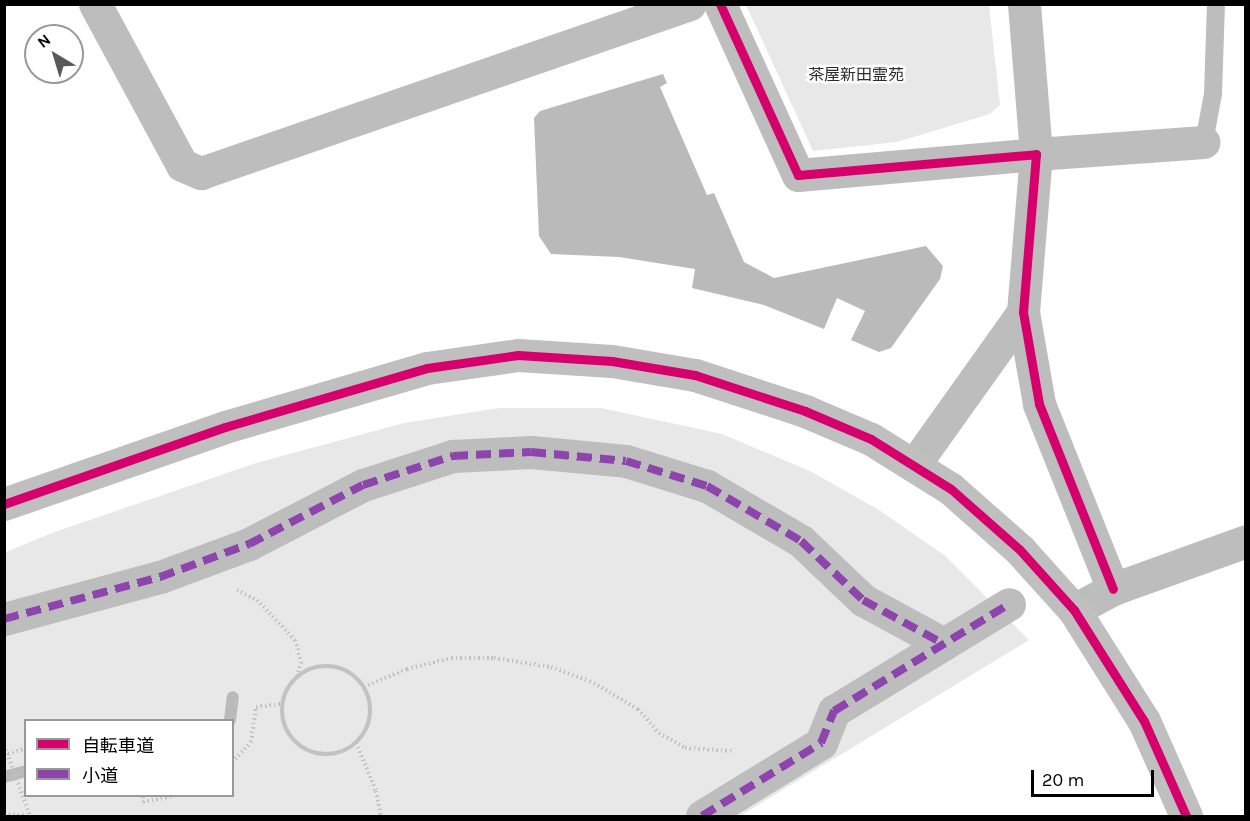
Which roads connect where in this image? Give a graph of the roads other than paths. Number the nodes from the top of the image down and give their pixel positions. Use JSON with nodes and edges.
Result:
{"nodes":[{"id":1,"x":94,"y":4,"type":"edge"},
{"id":2,"x":690,"y":4,"type":"edge"},
{"id":3,"x":720,"y":4,"type":"edge"},
{"id":4,"x":1024,"y":4,"type":"edge"},
{"id":5,"x":1216,"y":4,"type":"edge"},
{"id":6,"x":1204,"y":142,"type":"joint"},
{"id":7,"x":1036,"y":154,"type":"junction"},
{"id":8,"x":1023,"y":312,"type":"junction"},
{"id":9,"x":914,"y":465,"type":"junction"},
{"id":10,"x":4,"y":504,"type":"edge"},
{"id":11,"x":1245,"y":541,"type":"edge"},
{"id":12,"x":1113,"y":590,"type":"junction"},
{"id":13,"x":1009,"y":604,"type":"dead end"},
{"id":14,"x":1074,"y":610,"type":"junction"},
{"id":15,"x":4,"y":619,"type":"edge"},
{"id":16,"x":944,"y":644,"type":"junction"},
{"id":17,"x":702,"y":816,"type":"edge"},
{"id":18,"x":1186,"y":816,"type":"edge"}],
"edges":[{"from":1,"to":2,"type":"street"},
{"from":3,"to":7,"type":"street"},
{"from":4,"to":7,"type":"street"},
{"from":5,"to":6,"type":"lane"},
{"from":6,"to":7,"type":"street"},
{"from":7,"to":8,"type":"street"},
{"from":8,"to":9,"type":"street"},
{"from":8,"to":12,"type":"street"},
{"from":9,"to":10,"type":"street"},
{"from":9,"to":14,"type":"street"},
{"from":11,"to":12,"type":"street"},
{"from":12,"to":14,"type":"street"},
{"from":13,"to":16,"type":"street"},
{"from":14,"to":18,"type":"street"},
{"from":15,"to":16,"type":"street"},
{"from":16,"to":17,"type":"street"}]}
